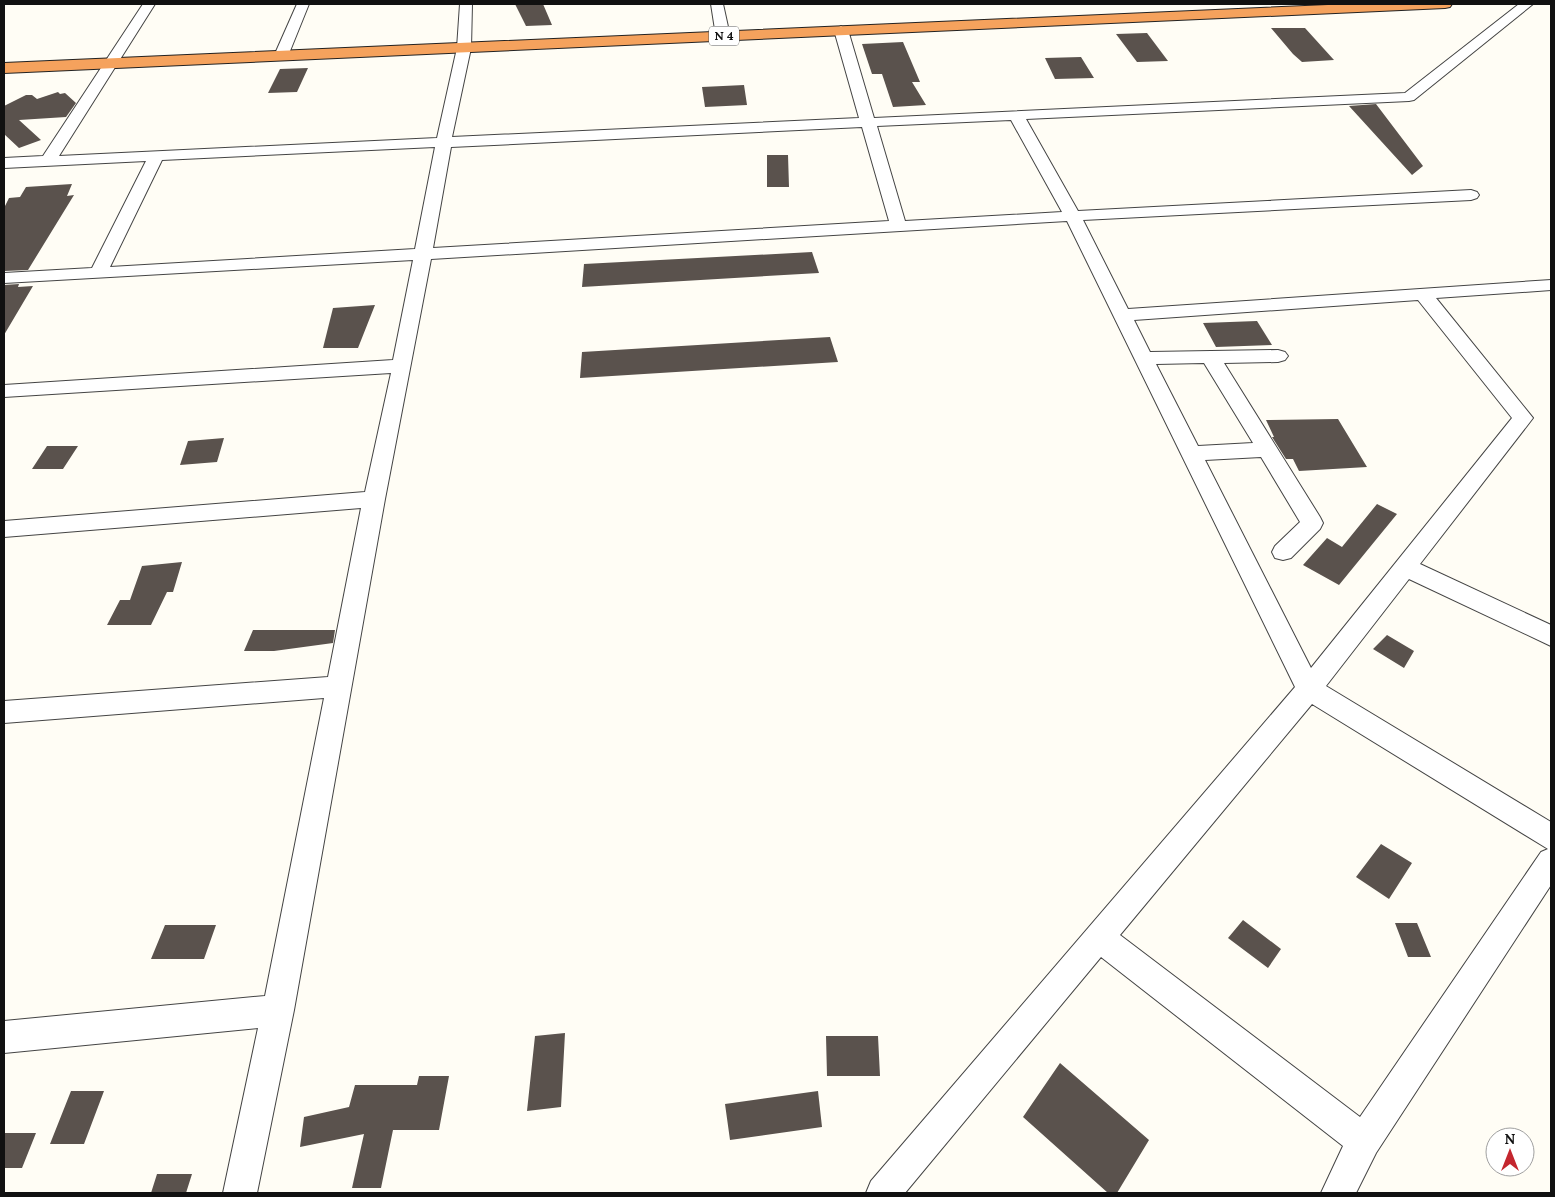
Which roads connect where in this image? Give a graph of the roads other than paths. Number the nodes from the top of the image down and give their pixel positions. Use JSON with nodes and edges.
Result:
{"nodes":[{"id":1,"x":149,"y":4,"type":"edge"},
{"id":2,"x":303,"y":4,"type":"edge"},
{"id":3,"x":466,"y":4,"type":"edge"},
{"id":4,"x":717,"y":4,"type":"edge"},
{"id":5,"x":1445,"y":4,"type":"edge"},
{"id":6,"x":1527,"y":4,"type":"edge"},
{"id":7,"x":1308,"y":7,"type":"edge"},
{"id":8,"x":841,"y":30,"type":"junction"},
{"id":9,"x":723,"y":36,"type":"junction"},
{"id":10,"x":464,"y":48,"type":"junction"},
{"id":11,"x":281,"y":56,"type":"junction"},
{"id":12,"x":110,"y":64,"type":"junction"},
{"id":13,"x":4,"y":68,"type":"edge"},
{"id":14,"x":1016,"y":114,"type":"junction"},
{"id":15,"x":868,"y":121,"type":"junction"},
{"id":16,"x":444,"y":141,"type":"junction"},
{"id":17,"x":157,"y":155,"type":"junction"},
{"id":18,"x":48,"y":161,"type":"junction"},
{"id":19,"x":4,"y":163,"type":"edge"},
{"id":20,"x":1470,"y":195,"type":"dead end"},
{"id":21,"x":1072,"y":215,"type":"junction"},
{"id":22,"x":898,"y":226,"type":"junction"},
{"id":23,"x":422,"y":255,"type":"junction"},
{"id":24,"x":98,"y":273,"type":"junction"},
{"id":25,"x":4,"y":278,"type":"edge"},
{"id":26,"x":1551,"y":285,"type":"edge"},
{"id":27,"x":1423,"y":294,"type":"junction"},
{"id":28,"x":1122,"y":315,"type":"junction"},
{"id":29,"x":1278,"y":356,"type":"dead end"},
{"id":30,"x":1144,"y":358,"type":"junction"},
{"id":31,"x":1211,"y":358,"type":"junction"},
{"id":32,"x":402,"y":366,"type":"junction"},
{"id":33,"x":4,"y":391,"type":"edge"},
{"id":34,"x":1267,"y":450,"type":"junction"},
{"id":35,"x":1192,"y":453,"type":"junction"},
{"id":36,"x":374,"y":499,"type":"junction"},
{"id":37,"x":4,"y":529,"type":"edge"},
{"id":38,"x":1283,"y":552,"type":"dead end"},
{"id":39,"x":1405,"y":567,"type":"junction"},
{"id":40,"x":1551,"y":636,"type":"edge"},
{"id":41,"x":340,"y":686,"type":"junction"},
{"id":42,"x":1309,"y":688,"type":"junction"},
{"id":43,"x":4,"y":712,"type":"edge"},
{"id":44,"x":1551,"y":837,"type":"edge"},
{"id":45,"x":1551,"y":861,"type":"edge"},
{"id":46,"x":1099,"y":937,"type":"junction"},
{"id":47,"x":278,"y":1010,"type":"junction"},
{"id":48,"x":4,"y":1036,"type":"edge"},
{"id":49,"x":1364,"y":1141,"type":"junction"},
{"id":50,"x":240,"y":1193,"type":"edge"},
{"id":51,"x":883,"y":1193,"type":"edge"},
{"id":52,"x":1338,"y":1193,"type":"edge"}],
"edges":[{"from":1,"to":12,"type":"street"},
{"from":2,"to":11,"type":"street"},
{"from":3,"to":10,"type":"street"},
{"from":4,"to":9,"type":"street"},
{"from":5,"to":7,"type":"highway","number":"N 4"},
{"from":6,"to":14,"type":"street"},
{"from":7,"to":8,"type":"highway","number":"N 4"},
{"from":8,"to":9,"type":"highway","number":"N 4"},
{"from":8,"to":15,"type":"street"},
{"from":9,"to":10,"type":"highway","number":"N 4"},
{"from":10,"to":11,"type":"highway","number":"N 4"},
{"from":10,"to":16,"type":"street"},
{"from":11,"to":12,"type":"highway","number":"N 4"},
{"from":12,"to":13,"type":"highway","number":"N 4"},
{"from":12,"to":18,"type":"street"},
{"from":14,"to":15,"type":"street"},
{"from":14,"to":21,"type":"street"},
{"from":15,"to":16,"type":"street"},
{"from":15,"to":22,"type":"street"},
{"from":16,"to":17,"type":"street"},
{"from":16,"to":23,"type":"street"},
{"from":17,"to":18,"type":"street"},
{"from":17,"to":24,"type":"street"},
{"from":18,"to":19,"type":"street"},
{"from":20,"to":21,"type":"street"},
{"from":21,"to":22,"type":"street"},
{"from":21,"to":28,"type":"street"},
{"from":22,"to":23,"type":"street"},
{"from":23,"to":24,"type":"street"},
{"from":23,"to":32,"type":"street"},
{"from":24,"to":25,"type":"street"},
{"from":26,"to":27,"type":"street"},
{"from":27,"to":28,"type":"street"},
{"from":27,"to":39,"type":"street"},
{"from":28,"to":30,"type":"street"},
{"from":29,"to":31,"type":"street"},
{"from":30,"to":31,"type":"street"},
{"from":30,"to":35,"type":"street"},
{"from":31,"to":34,"type":"street"},
{"from":32,"to":33,"type":"street"},
{"from":32,"to":36,"type":"street"},
{"from":34,"to":35,"type":"street"},
{"from":34,"to":38,"type":"street"},
{"from":35,"to":42,"type":"street"},
{"from":36,"to":37,"type":"street"},
{"from":36,"to":41,"type":"street"},
{"from":39,"to":40,"type":"street"},
{"from":39,"to":42,"type":"street"},
{"from":41,"to":43,"type":"street"},
{"from":41,"to":47,"type":"street"},
{"from":42,"to":44,"type":"street"},
{"from":42,"to":46,"type":"street"},
{"from":45,"to":49,"type":"street"},
{"from":46,"to":49,"type":"street"},
{"from":46,"to":51,"type":"street"},
{"from":47,"to":48,"type":"street"},
{"from":47,"to":50,"type":"street"},
{"from":49,"to":52,"type":"street"}]}
